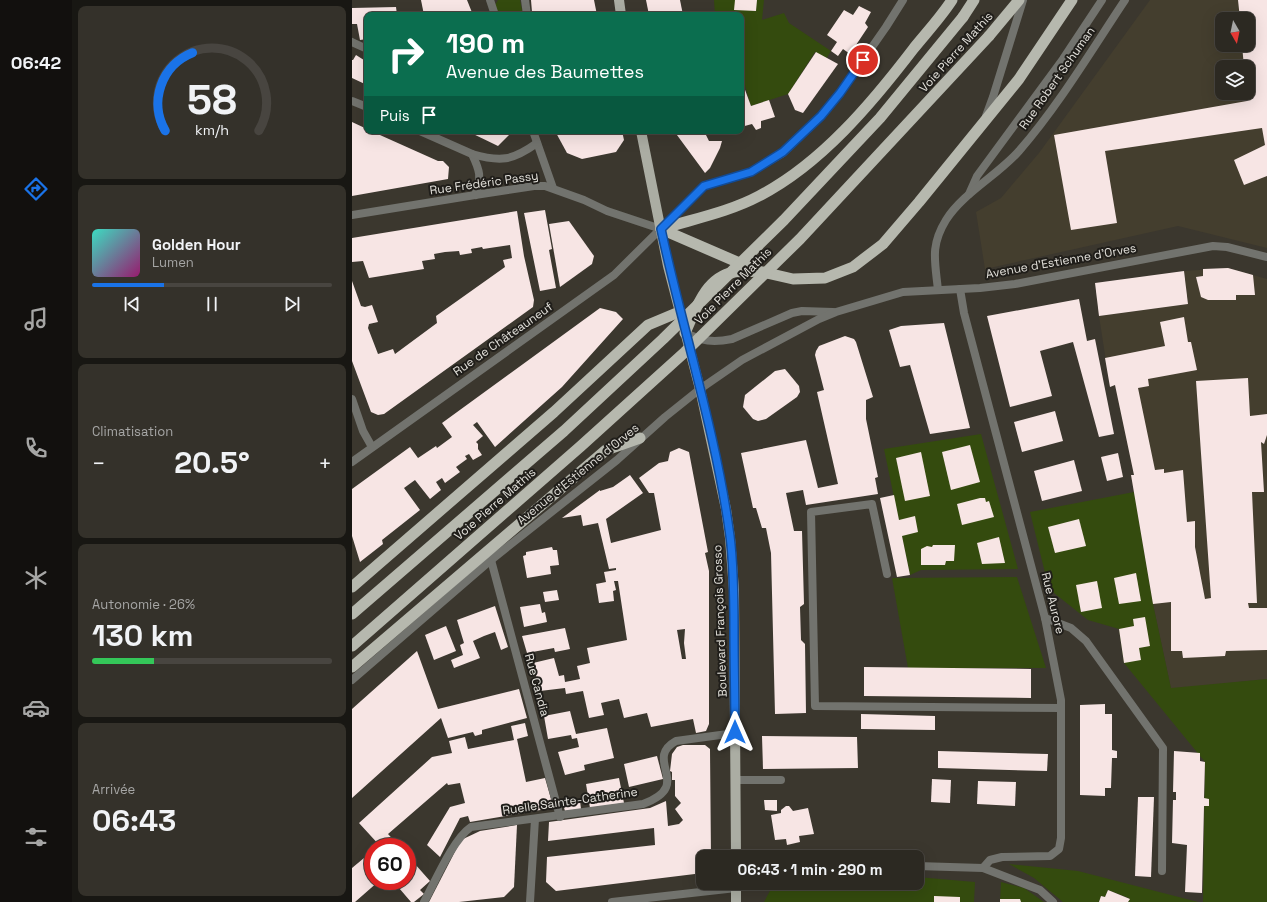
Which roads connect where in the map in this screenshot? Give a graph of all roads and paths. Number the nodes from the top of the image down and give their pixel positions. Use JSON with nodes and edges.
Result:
{"nodes":[{"id":1,"x":490,"y":0,"type":"edge"},
{"id":2,"x":525,"y":0,"type":"edge"},
{"id":3,"x":619,"y":0,"type":"edge"},
{"id":4,"x":903,"y":0,"type":"edge"},
{"id":5,"x":952,"y":0,"type":"edge"},
{"id":6,"x":974,"y":0,"type":"edge"},
{"id":7,"x":1019,"y":0,"type":"edge"},
{"id":8,"x":1023,"y":0,"type":"edge"},
{"id":9,"x":1072,"y":0,"type":"edge"},
{"id":10,"x":1102,"y":0,"type":"edge"},
{"id":11,"x":1125,"y":0,"type":"edge"},
{"id":12,"x":494,"y":12,"type":"edge"},
{"id":13,"x":527,"y":12,"type":"edge"},
{"id":14,"x":621,"y":12,"type":"edge"},
{"id":15,"x":352,"y":42,"type":"edge"},
{"id":16,"x":364,"y":48,"type":"edge"},
{"id":17,"x":352,"y":101,"type":"edge"},
{"id":18,"x":364,"y":106,"type":"edge"},
{"id":19,"x":982,"y":126,"type":"junction"},
{"id":20,"x":427,"y":134,"type":"edge"},
{"id":21,"x":534,"y":134,"type":"edge"},
{"id":22,"x":642,"y":134,"type":"edge"},
{"id":23,"x":537,"y":144,"type":"junction"},
{"id":24,"x":472,"y":154,"type":"junction"},
{"id":25,"x":553,"y":188,"type":"junction"},
{"id":26,"x":475,"y":195,"type":"junction"},
{"id":27,"x":968,"y":196,"type":"junction"},
{"id":28,"x":352,"y":215,"type":"edge"},
{"id":29,"x":661,"y":229,"type":"junction"},
{"id":30,"x":1267,"y":257,"type":"edge"},
{"id":31,"x":758,"y":271,"type":"junction"},
{"id":32,"x":960,"y":289,"type":"junction"},
{"id":33,"x":938,"y":290,"type":"junction"},
{"id":34,"x":679,"y":312,"type":"junction"},
{"id":35,"x":836,"y":312,"type":"junction"},
{"id":36,"x":685,"y":333,"type":"junction"},
{"id":37,"x":700,"y":389,"type":"junction"},
{"id":38,"x":352,"y":399,"type":"edge"},
{"id":39,"x":640,"y":438,"type":"junction"},
{"id":40,"x":372,"y":447,"type":"junction"},
{"id":41,"x":352,"y":462,"type":"edge"},
{"id":42,"x":491,"y":560,"type":"junction"},
{"id":43,"x":887,"y":574,"type":"dead end"},
{"id":44,"x":352,"y":587,"type":"edge"},
{"id":45,"x":352,"y":614,"type":"edge"},
{"id":46,"x":1045,"y":618,"type":"junction"},
{"id":47,"x":352,"y":646,"type":"edge"},
{"id":48,"x":352,"y":667,"type":"edge"},
{"id":49,"x":352,"y":680,"type":"edge"},
{"id":50,"x":1061,"y":708,"type":"junction"},
{"id":51,"x":735,"y":732,"type":"junction"},
{"id":52,"x":735,"y":780,"type":"junction"},
{"id":53,"x":781,"y":780,"type":"dead end"},
{"id":54,"x":560,"y":816,"type":"junction"},
{"id":55,"x":535,"y":819,"type":"junction"},
{"id":56,"x":736,"y":850,"type":"edge"},
{"id":57,"x":924,"y":866,"type":"edge"},
{"id":58,"x":983,"y":868,"type":"junction"},
{"id":59,"x":1162,"y":871,"type":"dead end"},
{"id":60,"x":701,"y":890,"type":"edge"},
{"id":61,"x":737,"y":890,"type":"edge"},
{"id":62,"x":424,"y":902,"type":"edge"},
{"id":63,"x":530,"y":902,"type":"edge"},
{"id":64,"x":612,"y":902,"type":"edge"},
{"id":65,"x":736,"y":902,"type":"edge"},
{"id":66,"x":1053,"y":902,"type":"edge"}],
"edges":[{"from":1,"to":12,"type":"street"},
{"from":2,"to":13,"type":"street"},
{"from":3,"to":14,"type":"main road"},
{"from":4,"to":29,"type":"street","name":"Rue de Châteauneuf"},
{"from":5,"to":29,"type":"highway"},
{"from":6,"to":45,"type":"highway","name":"Voie Pierre Mathis","bridge":true},
{"from":7,"to":47,"type":"highway","name":"Voie Pierre Mathis","bridge":true},
{"from":8,"to":19,"type":"street"},
{"from":9,"to":19,"type":"highway"},
{"from":10,"to":27,"type":"street","name":"Rue Robert Schuman"},
{"from":11,"to":27,"type":"street","name":"Rue Robert Schuman"},
{"from":15,"to":16,"type":"street"},
{"from":17,"to":18,"type":"street"},
{"from":19,"to":31,"type":"highway"},
{"from":20,"to":24,"type":"street"},
{"from":21,"to":23,"type":"street"},
{"from":22,"to":29,"type":"main road","name":"Boulevard François Grosso"},
{"from":23,"to":24,"type":"street"},
{"from":23,"to":25,"type":"street"},
{"from":24,"to":26,"type":"street"},
{"from":25,"to":26,"type":"street","name":"Rue Frédéric Passy"},
{"from":25,"to":29,"type":"street","name":"Rue Frédéric Passy"},
{"from":26,"to":28,"type":"street","name":"Rue Frédéric Passy"},
{"from":27,"to":33,"type":"street","name":"Rue Robert Schuman"},
{"from":29,"to":31,"type":"highway"},
{"from":29,"to":34,"type":"main road","name":"Boulevard François Grosso"},
{"from":29,"to":40,"type":"street","name":"Rue de Châteauneuf"},
{"from":30,"to":32,"type":"street","name":"Avenue d'Estienne d'Orves"},
{"from":31,"to":36,"type":"highway"},
{"from":32,"to":33,"type":"street","name":"Avenue d'Estienne d'Orves"},
{"from":32,"to":46,"type":"street","name":"Rue Aurore"},
{"from":33,"to":35,"type":"street","name":"Avenue d'Estienne d'Orves"},
{"from":34,"to":36,"type":"main road","name":"Boulevard François Grosso"},
{"from":34,"to":44,"type":"highway"},
{"from":35,"to":36,"type":"street","name":"Avenue d'Estienne d'Orves"},
{"from":35,"to":37,"type":"street","name":"Avenue d'Estienne d'Orves"},
{"from":36,"to":37,"type":"main road","name":"Boulevard François Grosso"},
{"from":37,"to":39,"type":"street","name":"Avenue d'Estienne d'Orves"},
{"from":37,"to":51,"type":"main road","name":"Boulevard François Grosso"},
{"from":38,"to":40,"type":"street"},
{"from":39,"to":42,"type":"street","name":"Avenue d'Estienne d'Orves"},
{"from":39,"to":48,"type":"highway"},
{"from":40,"to":41,"type":"street","name":"Rue de Châteauneuf"},
{"from":42,"to":49,"type":"street","name":"Avenue d'Estienne d'Orves"},
{"from":42,"to":54,"type":"street","name":"Rue Candia"},
{"from":43,"to":50,"type":"street"},
{"from":46,"to":50,"type":"street","name":"Rue Aurore"},
{"from":46,"to":59,"type":"street"},
{"from":50,"to":58,"type":"street","name":"Rue Aurore"},
{"from":51,"to":52,"type":"main road","name":"Boulevard François Grosso"},
{"from":51,"to":54,"type":"street","name":"Ruelle Sainte-Catherine"},
{"from":52,"to":53,"type":"street"},
{"from":52,"to":56,"type":"main road","name":"Boulevard François Grosso"},
{"from":54,"to":55,"type":"street","name":"Ruelle Sainte-Catherine"},
{"from":55,"to":62,"type":"street","name":"Ruelle Sainte-Catherine"},
{"from":55,"to":63,"type":"street"},
{"from":57,"to":58,"type":"street"},
{"from":58,"to":66,"type":"street"},
{"from":60,"to":64,"type":"street"},
{"from":61,"to":65,"type":"main road"}]}
